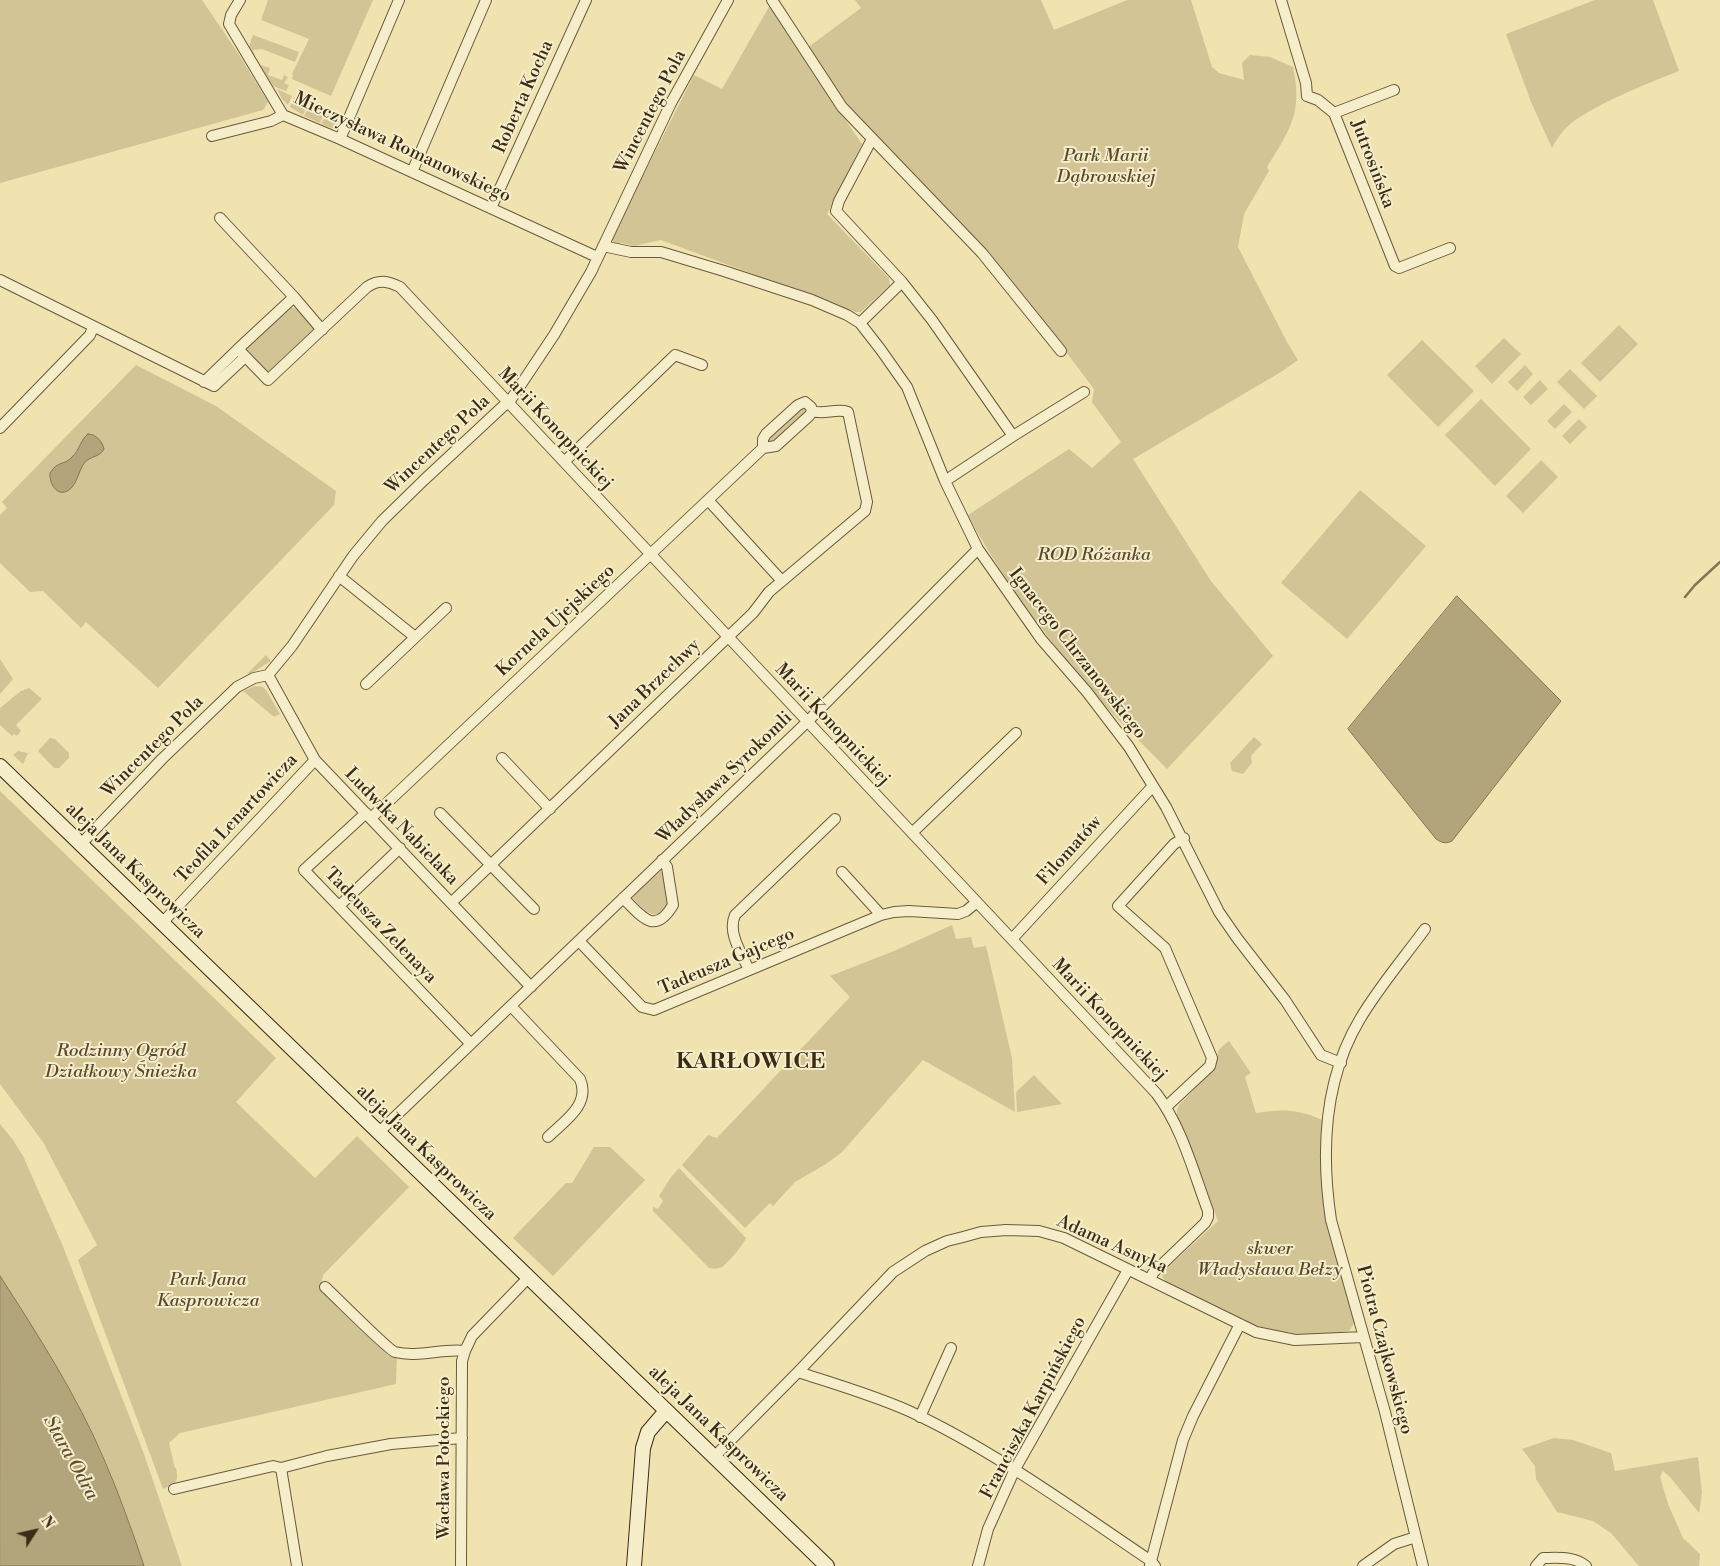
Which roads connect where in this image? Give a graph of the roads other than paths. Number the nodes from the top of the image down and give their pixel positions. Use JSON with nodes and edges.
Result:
{"nodes":[{"id":1,"x":240,"y":0,"type":"edge"},
{"id":2,"x":399,"y":0,"type":"edge"},
{"id":3,"x":486,"y":0,"type":"edge"},
{"id":4,"x":586,"y":0,"type":"edge"},
{"id":5,"x":728,"y":0,"type":"edge"},
{"id":6,"x":772,"y":0,"type":"edge"},
{"id":7,"x":1281,"y":0,"type":"edge"},
{"id":8,"x":1394,"y":90,"type":"dead end"},
{"id":9,"x":1334,"y":113,"type":"junction"},
{"id":10,"x":283,"y":115,"type":"junction"},
{"id":11,"x":212,"y":136,"type":"dead end"},
{"id":12,"x":340,"y":139,"type":"junction"},
{"id":13,"x":872,"y":140,"type":"junction"},
{"id":14,"x":412,"y":172,"type":"junction"},
{"id":15,"x":491,"y":208,"type":"junction"},
{"id":16,"x":220,"y":218,"type":"dead end"},
{"id":17,"x":603,"y":246,"type":"junction"},
{"id":18,"x":1450,"y":248,"type":"dead end"},
{"id":19,"x":597,"y":257,"type":"junction"},
{"id":20,"x":0,"y":280,"type":"edge"},
{"id":21,"x":902,"y":282,"type":"junction"},
{"id":22,"x":294,"y":297,"type":"junction"},
{"id":23,"x":860,"y":324,"type":"junction"},
{"id":24,"x":93,"y":327,"type":"junction"},
{"id":25,"x":322,"y":330,"type":"junction"},
{"id":26,"x":1061,"y":351,"type":"dead end"},
{"id":27,"x":242,"y":353,"type":"junction"},
{"id":28,"x":702,"y":365,"type":"dead end"},
{"id":29,"x":1084,"y":392,"type":"dead end"},
{"id":30,"x":507,"y":402,"type":"junction"},
{"id":31,"x":812,"y":411,"type":"junction"},
{"id":32,"x":0,"y":428,"type":"edge"},
{"id":33,"x":1013,"y":436,"type":"junction"},
{"id":34,"x":763,"y":448,"type":"junction"},
{"id":35,"x":564,"y":462,"type":"junction"},
{"id":36,"x":945,"y":481,"type":"junction"},
{"id":37,"x":708,"y":500,"type":"junction"},
{"id":38,"x":978,"y":549,"type":"junction"},
{"id":39,"x":650,"y":555,"type":"junction"},
{"id":40,"x":339,"y":576,"type":"junction"},
{"id":41,"x":782,"y":581,"type":"junction"},
{"id":42,"x":446,"y":608,"type":"dead end"},
{"id":43,"x":416,"y":637,"type":"junction"},
{"id":44,"x":728,"y":637,"type":"junction"},
{"id":45,"x":268,"y":675,"type":"junction"},
{"id":46,"x":366,"y":684,"type":"dead end"},
{"id":47,"x":807,"y":722,"type":"junction"},
{"id":48,"x":1016,"y":733,"type":"dead end"},
{"id":49,"x":502,"y":758,"type":"dead end"},
{"id":50,"x":315,"y":760,"type":"junction"},
{"id":51,"x":0,"y":766,"type":"edge"},
{"id":52,"x":1153,"y":786,"type":"junction"},
{"id":53,"x":550,"y":809,"type":"junction"},
{"id":54,"x":440,"y":813,"type":"dead end"},
{"id":55,"x":368,"y":815,"type":"junction"},
{"id":56,"x":835,"y":819,"type":"dead end"},
{"id":57,"x":912,"y":832,"type":"junction"},
{"id":58,"x":1184,"y":838,"type":"junction"},
{"id":59,"x":80,"y":845,"type":"junction"},
{"id":60,"x":400,"y":848,"type":"junction"},
{"id":61,"x":662,"y":860,"type":"junction"},
{"id":62,"x":490,"y":865,"type":"junction"},
{"id":63,"x":842,"y":872,"type":"dead end"},
{"id":64,"x":623,"y":898,"type":"junction"},
{"id":65,"x":977,"y":902,"type":"junction"},
{"id":66,"x":451,"y":903,"type":"junction"},
{"id":67,"x":339,"y":906,"type":"junction"},
{"id":68,"x":534,"y":909,"type":"dead end"},
{"id":69,"x":881,"y":915,"type":"junction"},
{"id":70,"x":162,"y":923,"type":"junction"},
{"id":71,"x":1425,"y":928,"type":"dead end"},
{"id":72,"x":1012,"y":939,"type":"junction"},
{"id":73,"x":579,"y":941,"type":"junction"},
{"id":74,"x":749,"y":970,"type":"junction"},
{"id":75,"x":531,"y":987,"type":"junction"},
{"id":76,"x":511,"y":1006,"type":"junction"},
{"id":77,"x":471,"y":1044,"type":"junction"},
{"id":78,"x":1341,"y":1063,"type":"junction"},
{"id":79,"x":1166,"y":1108,"type":"junction"},
{"id":80,"x":378,"y":1133,"type":"junction"},
{"id":81,"x":548,"y":1137,"type":"dead end"},
{"id":82,"x":1128,"y":1270,"type":"junction"},
{"id":83,"x":528,"y":1278,"type":"junction"},
{"id":84,"x":1150,"y":1280,"type":"junction"},
{"id":85,"x":325,"y":1287,"type":"dead end"},
{"id":86,"x":1240,"y":1324,"type":"junction"},
{"id":87,"x":1364,"y":1337,"type":"junction"},
{"id":88,"x":951,"y":1348,"type":"dead end"},
{"id":89,"x":464,"y":1351,"type":"junction"},
{"id":90,"x":798,"y":1372,"type":"junction"},
{"id":91,"x":666,"y":1411,"type":"junction"},
{"id":92,"x":920,"y":1417,"type":"junction"},
{"id":93,"x":462,"y":1438,"type":"junction"},
{"id":94,"x":714,"y":1457,"type":"junction"},
{"id":95,"x":280,"y":1468,"type":"junction"},
{"id":96,"x":1015,"y":1469,"type":"junction"},
{"id":97,"x":174,"y":1489,"type":"dead end"},
{"id":98,"x":1416,"y":1537,"type":"junction"},
{"id":99,"x":1152,"y":1564,"type":"edge"},
{"id":100,"x":297,"y":1566,"type":"edge"},
{"id":101,"x":461,"y":1566,"type":"edge"},
{"id":102,"x":634,"y":1566,"type":"edge"},
{"id":103,"x":827,"y":1566,"type":"edge"},
{"id":104,"x":978,"y":1566,"type":"edge"},
{"id":105,"x":1363,"y":1566,"type":"edge"},
{"id":106,"x":1423,"y":1566,"type":"edge"},
{"id":107,"x":1536,"y":1566,"type":"edge"},
{"id":108,"x":1586,"y":1566,"type":"edge"}],
"edges":[{"from":1,"to":10,"type":"street","name":"Mieczysława Romanowskiego"},
{"from":2,"to":12,"type":"street"},
{"from":3,"to":14,"type":"street"},
{"from":4,"to":15,"type":"street","name":"Roberta Kocha"},
{"from":5,"to":17,"type":"street","name":"Wincentego Pola"},
{"from":6,"to":13,"type":"street"},
{"from":7,"to":9,"type":"street","name":"Jutrosińska"},
{"from":8,"to":9,"type":"street"},
{"from":9,"to":18,"type":"street","name":"Jutrosińska"},
{"from":10,"to":11,"type":"street"},
{"from":10,"to":12,"type":"street","name":"Mieczysława Romanowskiego"},
{"from":12,"to":14,"type":"street","name":"Mieczysława Romanowskiego"},
{"from":13,"to":21,"type":"street"},
{"from":13,"to":26,"type":"street"},
{"from":14,"to":15,"type":"street","name":"Mieczysława Romanowskiego"},
{"from":15,"to":19,"type":"street","name":"Mieczysława Romanowskiego"},
{"from":16,"to":22,"type":"street"},
{"from":17,"to":19,"type":"street","name":"Wincentego Pola"},
{"from":17,"to":23,"type":"street","name":"Ignacego Chrzanowskiego"},
{"from":19,"to":30,"type":"street","name":"Wincentego Pola"},
{"from":20,"to":24,"type":"street"},
{"from":21,"to":23,"type":"street"},
{"from":21,"to":33,"type":"street"},
{"from":22,"to":25,"type":"street"},
{"from":22,"to":27,"type":"street"},
{"from":23,"to":36,"type":"street","name":"Ignacego Chrzanowskiego"},
{"from":24,"to":27,"type":"street"},
{"from":24,"to":32,"type":"street"},
{"from":25,"to":27,"type":"street"},
{"from":25,"to":30,"type":"street","name":"Marii Konopnickiej"},
{"from":28,"to":35,"type":"street"},
{"from":29,"to":33,"type":"street"},
{"from":30,"to":35,"type":"street","name":"Marii Konopnickiej"},
{"from":30,"to":40,"type":"street","name":"Wincentego Pola"},
{"from":31,"to":34,"type":"street","name":"Kornela Ujejskiego"},
{"from":31,"to":34,"type":"street","name":"Kornela Ujejskiego"},
{"from":31,"to":41,"type":"street","name":"Jana Brzechwy"},
{"from":33,"to":36,"type":"street"},
{"from":34,"to":37,"type":"street","name":"Kornela Ujejskiego"},
{"from":35,"to":39,"type":"street","name":"Marii Konopnickiej"},
{"from":36,"to":38,"type":"street","name":"Ignacego Chrzanowskiego"},
{"from":37,"to":39,"type":"street","name":"Kornela Ujejskiego"},
{"from":37,"to":41,"type":"street"},
{"from":38,"to":47,"type":"street","name":"Władysława Syrokomli"},
{"from":38,"to":52,"type":"street","name":"Ignacego Chrzanowskiego"},
{"from":39,"to":44,"type":"street","name":"Marii Konopnickiej"},
{"from":39,"to":55,"type":"street","name":"Kornela Ujejskiego"},
{"from":40,"to":43,"type":"street"},
{"from":40,"to":45,"type":"street","name":"Wincentego Pola"},
{"from":41,"to":44,"type":"street","name":"Jana Brzechwy"},
{"from":42,"to":43,"type":"street"},
{"from":43,"to":46,"type":"street"},
{"from":44,"to":47,"type":"street","name":"Marii Konopnickiej"},
{"from":44,"to":53,"type":"street","name":"Jana Brzechwy"},
{"from":45,"to":50,"type":"street","name":"Ludwika Nabielaka"},
{"from":45,"to":59,"type":"street","name":"Wincentego Pola"},
{"from":47,"to":57,"type":"street","name":"Marii Konopnickiej"},
{"from":47,"to":61,"type":"street","name":"Władysława Syrokomli"},
{"from":48,"to":57,"type":"street"},
{"from":49,"to":53,"type":"street"},
{"from":50,"to":55,"type":"street","name":"Ludwika Nabielaka"},
{"from":50,"to":70,"type":"street","name":"Teofila Lenartowicza"},
{"from":51,"to":59,"type":"street","name":"aleja Jana Kasprowicza"},
{"from":52,"to":58,"type":"street","name":"Ignacego Chrzanowskiego"},
{"from":52,"to":72,"type":"street","name":"Filomatów"},
{"from":53,"to":62,"type":"street","name":"Jana Brzechwy"},
{"from":54,"to":62,"type":"street"},
{"from":55,"to":60,"type":"street","name":"Ludwika Nabielaka"},
{"from":55,"to":67,"type":"street","name":"Tadeusza Zelenaya"},
{"from":56,"to":74,"type":"street"},
{"from":57,"to":65,"type":"street","name":"Marii Konopnickiej"},
{"from":58,"to":78,"type":"street","name":"Ignacego Chrzanowskiego"},
{"from":58,"to":79,"type":"street"},
{"from":59,"to":70,"type":"street","name":"aleja Jana Kasprowicza"},
{"from":60,"to":66,"type":"street","name":"Ludwika Nabielaka"},
{"from":60,"to":67,"type":"street"},
{"from":61,"to":64,"type":"street","name":"Władysława Syrokomli"},
{"from":61,"to":64,"type":"street","name":"Władysława Syrokomli"},
{"from":62,"to":66,"type":"street","name":"Jana Brzechwy"},
{"from":62,"to":68,"type":"street"},
{"from":63,"to":69,"type":"street"},
{"from":64,"to":73,"type":"street","name":"Władysława Syrokomli"},
{"from":65,"to":69,"type":"street","name":"Tadeusza Gajcego"},
{"from":65,"to":72,"type":"street","name":"Marii Konopnickiej"},
{"from":66,"to":75,"type":"street","name":"Ludwika Nabielaka"},
{"from":67,"to":77,"type":"street","name":"Tadeusza Zelenaya"},
{"from":69,"to":74,"type":"street","name":"Tadeusza Gajcego"},
{"from":70,"to":80,"type":"street","name":"aleja Jana Kasprowicza"},
{"from":71,"to":78,"type":"street","name":"Piotra Czajkowskiego"},
{"from":72,"to":79,"type":"street","name":"Marii Konopnickiej"},
{"from":73,"to":74,"type":"street","name":"Tadeusza Gajcego"},
{"from":73,"to":75,"type":"street","name":"Władysława Syrokomli"},
{"from":75,"to":76,"type":"street","name":"Władysława Syrokomli"},
{"from":76,"to":77,"type":"street","name":"Władysława Syrokomli"},
{"from":76,"to":81,"type":"street"},
{"from":77,"to":80,"type":"street","name":"Władysława Syrokomli"},
{"from":78,"to":87,"type":"street","name":"Piotra Czajkowskiego"},
{"from":79,"to":84,"type":"street","name":"Marii Konopnickiej"},
{"from":80,"to":83,"type":"street","name":"aleja Jana Kasprowicza"},
{"from":82,"to":84,"type":"street","name":"Adama Asnyka"},
{"from":82,"to":90,"type":"street","name":"Adama Asnyka"},
{"from":82,"to":96,"type":"street","name":"Franciszka Karpińskiego"},
{"from":83,"to":89,"type":"street","name":"Wacława Potockiego"},
{"from":83,"to":91,"type":"street","name":"aleja Jana Kasprowicza"},
{"from":84,"to":86,"type":"street","name":"Adama Asnyka"},
{"from":85,"to":89,"type":"street","name":"Wacława Potockiego"},
{"from":86,"to":87,"type":"street","name":"Adama Asnyka"},
{"from":86,"to":99,"type":"street"},
{"from":87,"to":98,"type":"street","name":"Piotra Czajkowskiego"},
{"from":88,"to":92,"type":"street"},
{"from":89,"to":93,"type":"street","name":"Wacława Potockiego"},
{"from":90,"to":92,"type":"street"},
{"from":90,"to":94,"type":"street","name":"Adama Asnyka"},
{"from":91,"to":94,"type":"street","name":"aleja Jana Kasprowicza"},
{"from":91,"to":102,"type":"street"},
{"from":92,"to":96,"type":"street"},
{"from":93,"to":95,"type":"street"},
{"from":93,"to":101,"type":"street","name":"Wacława Potockiego"},
{"from":94,"to":103,"type":"street","name":"aleja Jana Kasprowicza"},
{"from":95,"to":97,"type":"street"},
{"from":95,"to":100,"type":"street"},
{"from":96,"to":99,"type":"street"},
{"from":96,"to":104,"type":"street","name":"Franciszka Karpińskiego"},
{"from":98,"to":105,"type":"street"},
{"from":98,"to":106,"type":"street","name":"Piotra Czajkowskiego"},
{"from":107,"to":108,"type":"street"}]}
